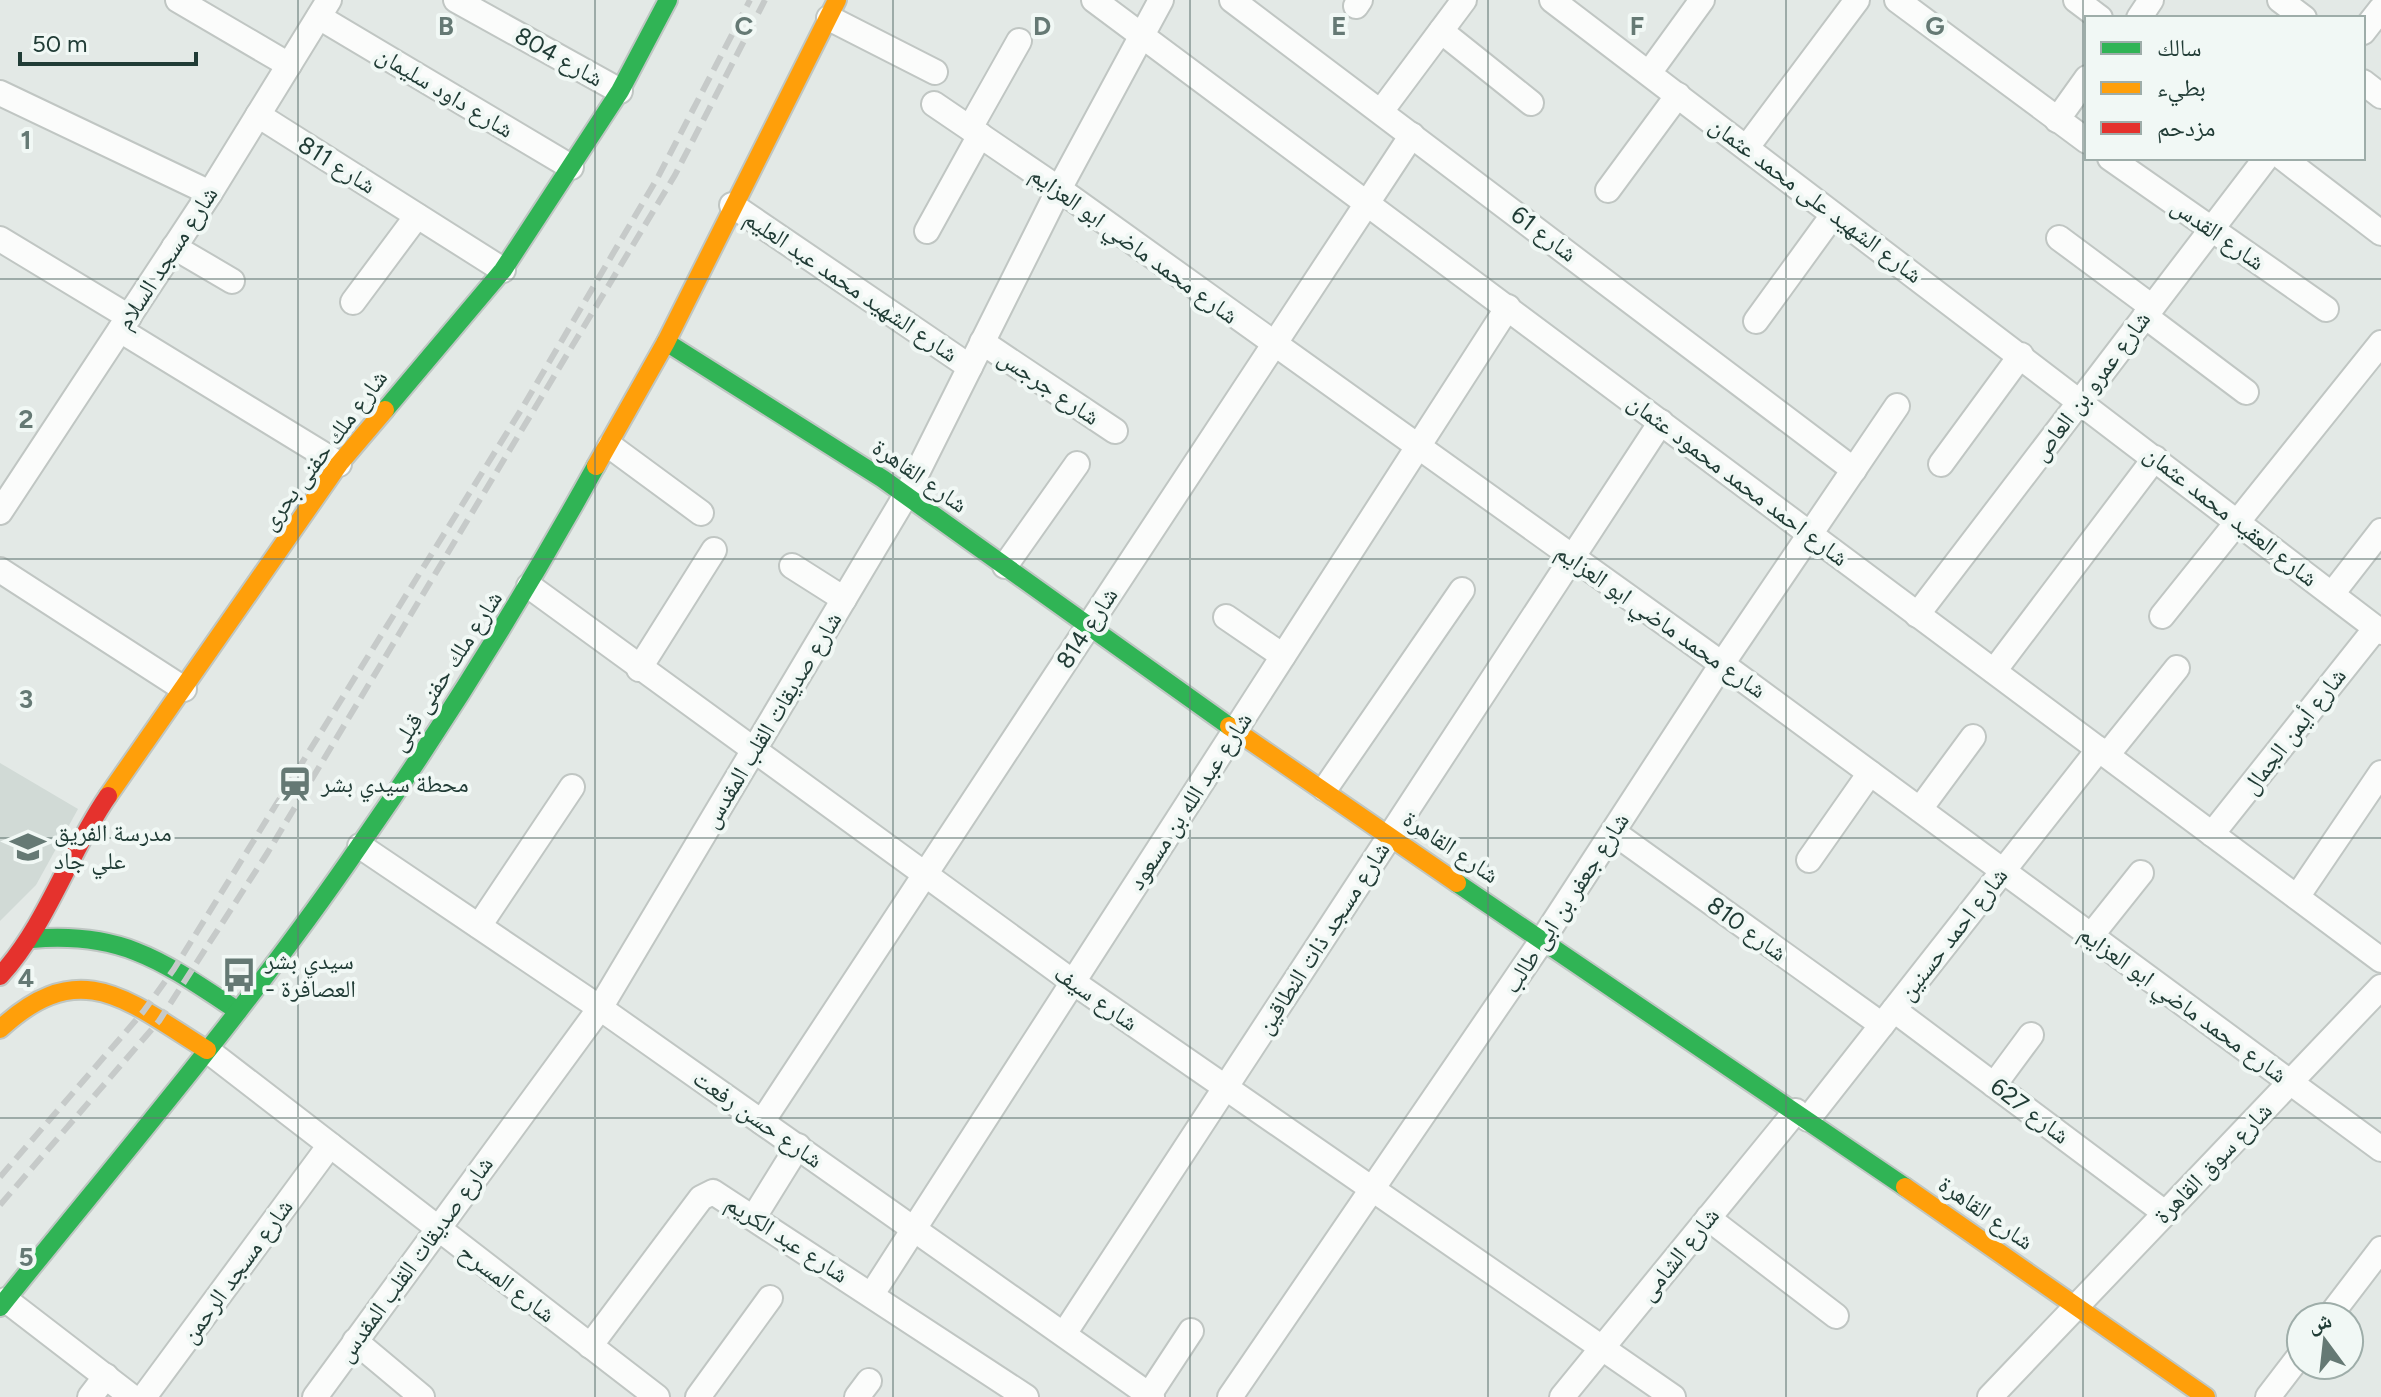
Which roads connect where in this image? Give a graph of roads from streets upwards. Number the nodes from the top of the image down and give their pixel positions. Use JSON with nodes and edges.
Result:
{"nodes":[{"id":1,"x":178,"y":0,"type":"edge"},
{"id":2,"x":456,"y":0,"type":"edge"},
{"id":3,"x":668,"y":0,"type":"edge"},
{"id":4,"x":1094,"y":0,"type":"edge"},
{"id":5,"x":1161,"y":0,"type":"edge"},
{"id":6,"x":1232,"y":0,"type":"edge"},
{"id":7,"x":1464,"y":0,"type":"edge"},
{"id":8,"x":1552,"y":0,"type":"edge"},
{"id":9,"x":1702,"y":0,"type":"edge"},
{"id":10,"x":1857,"y":0,"type":"edge"},
{"id":11,"x":1897,"y":0,"type":"edge"},
{"id":12,"x":2076,"y":0,"type":"edge"},
{"id":13,"x":2280,"y":0,"type":"edge"},
{"id":14,"x":324,"y":8,"type":"edge"},
{"id":15,"x":833,"y":9,"type":"edge"},
{"id":16,"x":2381,"y":9,"type":"edge"},
{"id":17,"x":2097,"y":16,"type":"edge"},
{"id":18,"x":2301,"y":16,"type":"edge"},
{"id":19,"x":2365,"y":29,"type":"edge"},
{"id":20,"x":1441,"y":31,"type":"junction"},
{"id":21,"x":1141,"y":38,"type":"junction"},
{"id":22,"x":1019,"y":41,"type":"dead end"},
{"id":23,"x":289,"y":65,"type":"junction"},
{"id":24,"x":935,"y":72,"type":"dead end"},
{"id":25,"x":1649,"y":73,"type":"junction"},
{"id":26,"x":2085,"y":81,"type":"edge"},
{"id":27,"x":2365,"y":84,"type":"edge"},
{"id":28,"x":620,"y":91,"type":"junction"},
{"id":29,"x":0,"y":93,"type":"edge"},
{"id":30,"x":1678,"y":95,"type":"junction"},
{"id":31,"x":2381,"y":96,"type":"edge"},
{"id":32,"x":1531,"y":103,"type":"dead end"},
{"id":33,"x":934,"y":104,"type":"dead end"},
{"id":34,"x":1382,"y":110,"type":"junction"},
{"id":35,"x":258,"y":115,"type":"junction"},
{"id":36,"x":2057,"y":120,"type":"junction"},
{"id":37,"x":975,"y":132,"type":"junction"},
{"id":38,"x":1412,"y":135,"type":"junction"},
{"id":39,"x":2085,"y":140,"type":"edge"},
{"id":40,"x":1747,"y":147,"type":"junction"},
{"id":41,"x":2113,"y":160,"type":"edge"},
{"id":42,"x":2264,"y":160,"type":"edge"},
{"id":43,"x":2286,"y":160,"type":"edge"},
{"id":44,"x":571,"y":167,"type":"junction"},
{"id":45,"x":1059,"y":189,"type":"junction"},
{"id":46,"x":1608,"y":190,"type":"dead end"},
{"id":47,"x":210,"y":193,"type":"junction"},
{"id":48,"x":1368,"y":203,"type":"junction"},
{"id":49,"x":732,"y":205,"type":"junction"},
{"id":50,"x":1833,"y":215,"type":"junction"},
{"id":51,"x":417,"y":216,"type":"junction"},
{"id":52,"x":2211,"y":230,"type":"junction"},
{"id":53,"x":927,"y":231,"type":"dead end"},
{"id":54,"x":2381,"y":233,"type":"edge"},
{"id":55,"x":2059,"y":238,"type":"dead end"},
{"id":56,"x":0,"y":239,"type":"edge"},
{"id":57,"x":174,"y":247,"type":"junction"},
{"id":58,"x":503,"y":270,"type":"junction"},
{"id":59,"x":232,"y":281,"type":"dead end"},
{"id":60,"x":353,"y":302,"type":"dead end"},
{"id":61,"x":1508,"y":307,"type":"junction"},
{"id":62,"x":2326,"y":309,"type":"dead end"},
{"id":63,"x":2148,"y":312,"type":"junction"},
{"id":64,"x":1756,"y":321,"type":"dead end"},
{"id":65,"x":124,"y":324,"type":"junction"},
{"id":66,"x":666,"y":342,"type":"junction"},
{"id":67,"x":982,"y":342,"type":"junction"},
{"id":68,"x":2381,"y":343,"type":"edge"},
{"id":69,"x":1273,"y":346,"type":"junction"},
{"id":70,"x":2021,"y":355,"type":"junction"},
{"id":71,"x":970,"y":367,"type":"junction"},
{"id":72,"x":2246,"y":392,"type":"dead end"},
{"id":73,"x":2081,"y":400,"type":"junction"},
{"id":74,"x":1897,"y":406,"type":"dead end"},
{"id":75,"x":1661,"y":422,"type":"junction"},
{"id":76,"x":1115,"y":431,"type":"dead end"},
{"id":77,"x":610,"y":446,"type":"junction"},
{"id":78,"x":1417,"y":448,"type":"junction"},
{"id":79,"x":2155,"y":458,"type":"junction"},
{"id":80,"x":339,"y":464,"type":"junction"},
{"id":81,"x":1077,"y":464,"type":"dead end"},
{"id":82,"x":1941,"y":464,"type":"dead end"},
{"id":83,"x":1854,"y":470,"type":"junction"},
{"id":84,"x":906,"y":495,"type":"junction"},
{"id":85,"x":0,"y":512,"type":"edge"},
{"id":86,"x":701,"y":513,"type":"dead end"},
{"id":87,"x":2238,"y":521,"type":"junction"},
{"id":88,"x":2381,"y":531,"type":"edge"},
{"id":89,"x":1810,"y":534,"type":"junction"},
{"id":90,"x":714,"y":550,"type":"dead end"},
{"id":91,"x":1572,"y":558,"type":"junction"},
{"id":92,"x":792,"y":566,"type":"dead end"},
{"id":93,"x":1005,"y":566,"type":"junction"},
{"id":94,"x":0,"y":570,"type":"edge"},
{"id":95,"x":529,"y":586,"type":"junction"},
{"id":96,"x":1462,"y":590,"type":"dead end"},
{"id":97,"x":2332,"y":594,"type":"junction"},
{"id":98,"x":844,"y":599,"type":"junction"},
{"id":99,"x":1917,"y":615,"type":"junction"},
{"id":100,"x":2162,"y":616,"type":"dead end"},
{"id":101,"x":1226,"y":617,"type":"dead end"},
{"id":102,"x":1089,"y":626,"type":"junction"},
{"id":103,"x":2378,"y":630,"type":"edge"},
{"id":104,"x":1283,"y":656,"type":"junction"},
{"id":105,"x":1722,"y":664,"type":"junction"},
{"id":106,"x":2177,"y":668,"type":"dead end"},
{"id":107,"x":639,"y":669,"type":"junction"},
{"id":108,"x":1994,"y":671,"type":"junction"},
{"id":109,"x":184,"y":689,"type":"junction"},
{"id":110,"x":1235,"y":730,"type":"junction"},
{"id":111,"x":1973,"y":737,"type":"dead end"},
{"id":112,"x":753,"y":752,"type":"junction"},
{"id":113,"x":2103,"y":752,"type":"junction"},
{"id":114,"x":1870,"y":773,"type":"junction"},
{"id":115,"x":2381,"y":773,"type":"edge"},
{"id":116,"x":572,"y":787,"type":"dead end"},
{"id":117,"x":1325,"y":789,"type":"junction"},
{"id":118,"x":1920,"y":809,"type":"junction"},
{"id":119,"x":1613,"y":832,"type":"junction"},
{"id":120,"x":2212,"y":834,"type":"junction"},
{"id":121,"x":1391,"y":835,"type":"junction"},
{"id":122,"x":360,"y":846,"type":"junction"},
{"id":123,"x":1809,"y":860,"type":"dead end"},
{"id":124,"x":2003,"y":871,"type":"junction"},
{"id":125,"x":2141,"y":873,"type":"dead end"},
{"id":126,"x":924,"y":876,"type":"junction"},
{"id":127,"x":2297,"y":897,"type":"junction"},
{"id":128,"x":479,"y":926,"type":"junction"},
{"id":129,"x":2090,"y":937,"type":"junction"},
{"id":130,"x":32,"y":939,"type":"junction"},
{"id":131,"x":1543,"y":939,"type":"junction"},
{"id":132,"x":2381,"y":960,"type":"edge"},
{"id":133,"x":0,"y":976,"type":"edge"},
{"id":134,"x":1073,"y":982,"type":"junction"},
{"id":135,"x":2381,"y":987,"type":"edge"},
{"id":136,"x":600,"y":1008,"type":"junction"},
{"id":137,"x":238,"y":1011,"type":"junction"},
{"id":138,"x":1888,"y":1018,"type":"junction"},
{"id":139,"x":0,"y":1029,"type":"edge"},
{"id":140,"x":2031,"y":1035,"type":"dead end"},
{"id":141,"x":207,"y":1050,"type":"junction"},
{"id":142,"x":2290,"y":1082,"type":"junction"},
{"id":143,"x":1994,"y":1085,"type":"junction"},
{"id":144,"x":1226,"y":1088,"type":"junction"},
{"id":145,"x":1802,"y":1115,"type":"junction"},
{"id":146,"x":762,"y":1122,"type":"junction"},
{"id":147,"x":330,"y":1145,"type":"junction"},
{"id":148,"x":798,"y":1146,"type":"junction"},
{"id":149,"x":2381,"y":1149,"type":"edge"},
{"id":150,"x":1371,"y":1190,"type":"junction"},
{"id":151,"x":2165,"y":1213,"type":"junction"},
{"id":152,"x":754,"y":1217,"type":"junction"},
{"id":153,"x":1708,"y":1218,"type":"junction"},
{"id":154,"x":914,"y":1227,"type":"junction"},
{"id":155,"x":437,"y":1229,"type":"junction"},
{"id":156,"x":2381,"y":1249,"type":"edge"},
{"id":157,"x":872,"y":1294,"type":"junction"},
{"id":158,"x":770,"y":1298,"type":"dead end"},
{"id":159,"x":2341,"y":1301,"type":"edge"},
{"id":160,"x":3,"y":1303,"type":"edge"},
{"id":161,"x":2077,"y":1304,"type":"junction"},
{"id":162,"x":1836,"y":1316,"type":"dead end"},
{"id":163,"x":1191,"y":1331,"type":"dead end"},
{"id":164,"x":1064,"y":1334,"type":"junction"},
{"id":165,"x":355,"y":1341,"type":"junction"},
{"id":166,"x":590,"y":1346,"type":"junction"},
{"id":167,"x":1602,"y":1348,"type":"junction"},
{"id":168,"x":2285,"y":1375,"type":"edge"},
{"id":169,"x":106,"y":1376,"type":"junction"},
{"id":170,"x":1150,"y":1396,"type":"edge"},
{"id":171,"x":90,"y":1397,"type":"edge"},
{"id":172,"x":132,"y":1397,"type":"edge"},
{"id":173,"x":144,"y":1397,"type":"edge"},
{"id":174,"x":315,"y":1397,"type":"edge"},
{"id":175,"x":422,"y":1397,"type":"edge"},
{"id":176,"x":657,"y":1397,"type":"edge"},
{"id":177,"x":698,"y":1397,"type":"edge"},
{"id":178,"x":1026,"y":1397,"type":"edge"},
{"id":179,"x":1230,"y":1397,"type":"edge"},
{"id":180,"x":1562,"y":1397,"type":"edge"},
{"id":181,"x":1673,"y":1397,"type":"edge"},
{"id":182,"x":1990,"y":1397,"type":"edge"},
{"id":183,"x":2206,"y":1397,"type":"edge"},
{"id":184,"x":2268,"y":1397,"type":"edge"}],
"edges":[{"from":1,"to":23,"type":"street"},
{"from":2,"to":28,"type":"street","name":"شارع 804"},
{"from":3,"to":28,"type":"street","name":"شارع ملك حفنى بحرى"},
{"from":4,"to":21,"type":"street","name":"شارع احمد محمد محمود عثمان"},
{"from":5,"to":21,"type":"street","name":"شارع صديقات القلب المقدس"},
{"from":6,"to":34,"type":"street","name":"شارع 61"},
{"from":7,"to":20,"type":"street"},
{"from":8,"to":25,"type":"street","name":"شارع الشهيد على محمد عثمان"},
{"from":9,"to":25,"type":"street"},
{"from":10,"to":40,"type":"street"},
{"from":11,"to":36,"type":"street"},
{"from":12,"to":17,"type":"street"},
{"from":13,"to":18,"type":"street"},
{"from":14,"to":23,"type":"street","name":"شارع مسجد السلام"},
{"from":14,"to":44,"type":"street","name":"شارع داود سليمان"},
{"from":15,"to":24,"type":"street"},
{"from":15,"to":49,"type":"street","name":"شارع ملك حفنى قبلى"},
{"from":16,"to":19,"type":"street"},
{"from":20,"to":32,"type":"street"},
{"from":20,"to":34,"type":"street"},
{"from":21,"to":45,"type":"street","name":"شارع صديقات القلب المقدس"},
{"from":21,"to":48,"type":"street","name":"شارع احمد محمد محمود عثمان"},
{"from":22,"to":37,"type":"street"},
{"from":23,"to":35,"type":"street","name":"شارع مسجد السلام"},
{"from":25,"to":30,"type":"street","name":"شارع الشهيد على محمد عثمان"},
{"from":26,"to":36,"type":"street"},
{"from":27,"to":31,"type":"street"},
{"from":28,"to":44,"type":"street","name":"شارع ملك حفنى بحرى"},
{"from":29,"to":47,"type":"street"},
{"from":30,"to":40,"type":"street","name":"شارع الشهيد على محمد عثمان"},
{"from":30,"to":46,"type":"street"},
{"from":33,"to":37,"type":"street","name":"شارع محمد ماضي ابو العزايم"},
{"from":34,"to":38,"type":"street","name":"شارع 61"},
{"from":35,"to":47,"type":"street","name":"شارع مسجد السلام"},
{"from":35,"to":51,"type":"street","name":"شارع 811"},
{"from":36,"to":39,"type":"street"},
{"from":37,"to":45,"type":"street","name":"شارع محمد ماضي ابو العزايم"},
{"from":37,"to":53,"type":"street"},
{"from":38,"to":48,"type":"street","name":"شارع 814"},
{"from":38,"to":83,"type":"street","name":"شارع 61"},
{"from":40,"to":50,"type":"street","name":"شارع الشهيد على محمد عثمان"},
{"from":41,"to":52,"type":"street","name":"شارع القدس"},
{"from":42,"to":52,"type":"street","name":"شارع عمرو بن العاص"},
{"from":43,"to":54,"type":"street"},
{"from":44,"to":58,"type":"street","name":"شارع ملك حفنى بحرى"},
{"from":45,"to":67,"type":"street","name":"شارع صديقات القلب المقدس"},
{"from":45,"to":69,"type":"street","name":"شارع محمد ماضي ابو العزايم"},
{"from":47,"to":57,"type":"street","name":"شارع مسجد السلام"},
{"from":48,"to":61,"type":"street","name":"شارع احمد محمد محمود عثمان"},
{"from":48,"to":69,"type":"street","name":"شارع 814"},
{"from":49,"to":66,"type":"street","name":"شارع ملك حفنى قبلى"},
{"from":49,"to":71,"type":"street","name":"شارع الشهيد محمد عبد العليم"},
{"from":50,"to":64,"type":"street"},
{"from":50,"to":70,"type":"street","name":"شارع الشهيد على محمد عثمان"},
{"from":51,"to":58,"type":"street","name":"شارع 811"},
{"from":51,"to":60,"type":"street"},
{"from":52,"to":62,"type":"street","name":"شارع القدس"},
{"from":52,"to":63,"type":"street","name":"شارع عمرو بن العاص"},
{"from":55,"to":63,"type":"street"},
{"from":56,"to":65,"type":"street"},
{"from":57,"to":59,"type":"street"},
{"from":57,"to":65,"type":"street","name":"شارع مسجد السلام"},
{"from":58,"to":80,"type":"street","name":"شارع ملك حفنى بحرى"},
{"from":61,"to":75,"type":"street","name":"شارع احمد محمد محمود عثمان"},
{"from":61,"to":78,"type":"street","name":"شارع عبد الله بن مسعود"},
{"from":63,"to":72,"type":"street"},
{"from":63,"to":73,"type":"street","name":"شارع عمرو بن العاص"},
{"from":65,"to":80,"type":"street"},
{"from":65,"to":85,"type":"street","name":"شارع مسجد السلام"},
{"from":66,"to":77,"type":"street","name":"شارع ملك حفنى قبلى"},
{"from":66,"to":84,"type":"street","name":"شارع القاهرة"},
{"from":67,"to":71,"type":"street","name":"شارع صديقات القلب المقدس"},
{"from":67,"to":76,"type":"street","name":"شارع جرجس"},
{"from":68,"to":87,"type":"street"},
{"from":69,"to":78,"type":"street","name":"شارع محمد ماضي ابو العزايم"},
{"from":69,"to":102,"type":"street","name":"شارع 814"},
{"from":70,"to":73,"type":"street","name":"شارع الشهيد على محمد عثمان"},
{"from":70,"to":82,"type":"street"},
{"from":71,"to":84,"type":"street","name":"شارع صديقات القلب المقدس"},
{"from":73,"to":79,"type":"street","name":"شارع العقيد محمد عثمان"},
{"from":73,"to":99,"type":"street","name":"شارع عمرو بن العاص"},
{"from":74,"to":83,"type":"street","name":"شارع جعفر بن ابى طالب"},
{"from":75,"to":89,"type":"street","name":"شارع احمد محمد محمود عثمان"},
{"from":75,"to":91,"type":"street","name":"شارع مسجد ذات النطاقين"},
{"from":77,"to":86,"type":"street"},
{"from":77,"to":95,"type":"street","name":"شارع ملك حفنى قبلى"},
{"from":78,"to":91,"type":"street","name":"شارع محمد ماضي ابو العزايم"},
{"from":78,"to":104,"type":"street","name":"شارع عبد الله بن مسعود"},
{"from":79,"to":87,"type":"street","name":"شارع العقيد محمد عثمان"},
{"from":79,"to":108,"type":"street"},
{"from":80,"to":109,"type":"street","name":"شارع ملك حفنى بحرى"},
{"from":81,"to":93,"type":"street"},
{"from":83,"to":89,"type":"street","name":"شارع جعفر بن ابى طالب"},
{"from":84,"to":93,"type":"street","name":"شارع القاهرة"},
{"from":84,"to":98,"type":"street","name":"شارع صديقات القلب المقدس"},
{"from":87,"to":97,"type":"street","name":"شارع العقيد محمد عثمان"},
{"from":87,"to":100,"type":"street"},
{"from":88,"to":97,"type":"street"},
{"from":89,"to":99,"type":"street","name":"شارع احمد محمد محمود عثمان"},
{"from":89,"to":105,"type":"street","name":"شارع جعفر بن ابى طالب"},
{"from":90,"to":107,"type":"street"},
{"from":91,"to":105,"type":"street","name":"شارع محمد ماضي ابو العزايم"},
{"from":91,"to":121,"type":"street","name":"شارع مسجد ذات النطاقين"},
{"from":92,"to":98,"type":"street"},
{"from":93,"to":102,"type":"street","name":"شارع القاهرة"},
{"from":94,"to":109,"type":"street"},
{"from":95,"to":107,"type":"street","name":"شارع سيف"},
{"from":95,"to":122,"type":"street","name":"شارع ملك حفنى قبلى"},
{"from":96,"to":117,"type":"street"},
{"from":97,"to":103,"type":"street","name":"شارع العقيد محمد عثمان"},
{"from":98,"to":112,"type":"street","name":"شارع صديقات القلب المقدس"},
{"from":99,"to":108,"type":"street","name":"شارع احمد محمد محمود عثمان"},
{"from":101,"to":104,"type":"street"},
{"from":102,"to":110,"type":"street","name":"شارع القاهرة"},
{"from":102,"to":126,"type":"street","name":"شارع 814"},
{"from":103,"to":120,"type":"street","name":"شارع أيمن الجمال"},
{"from":104,"to":110,"type":"street","name":"شارع عبد الله بن مسعود"},
{"from":105,"to":114,"type":"street","name":"شارع محمد ماضي ابو العزايم"},
{"from":105,"to":119,"type":"street","name":"شارع جعفر بن ابى طالب"},
{"from":106,"to":113,"type":"street","name":"شارع احمد حسنين"},
{"from":107,"to":112,"type":"street","name":"شارع سيف"},
{"from":108,"to":113,"type":"street","name":"شارع احمد محمد محمود عثمان"},
{"from":109,"to":130,"type":"street","name":"شارع ملك حفنى بحرى"},
{"from":110,"to":117,"type":"street","name":"شارع القاهرة"},
{"from":110,"to":134,"type":"street","name":"شارع عبد الله بن مسعود"},
{"from":111,"to":118,"type":"street"},
{"from":112,"to":126,"type":"street","name":"شارع سيف"},
{"from":112,"to":136,"type":"street","name":"شارع صديقات القلب المقدس"},
{"from":113,"to":120,"type":"street","name":"شارع احمد محمد محمود عثمان"},
{"from":113,"to":124,"type":"street","name":"شارع احمد حسنين"},
{"from":114,"to":118,"type":"street","name":"شارع محمد ماضي ابو العزايم"},
{"from":114,"to":123,"type":"street"},
{"from":115,"to":127,"type":"street"},
{"from":116,"to":128,"type":"street"},
{"from":117,"to":121,"type":"street","name":"شارع القاهرة"},
{"from":118,"to":124,"type":"street","name":"شارع محمد ماضي ابو العزايم"},
{"from":119,"to":131,"type":"street","name":"شارع جعفر بن ابى طالب"},
{"from":119,"to":138,"type":"street","name":"شارع 810"},
{"from":120,"to":127,"type":"street","name":"شارع احمد محمد محمود عثمان"},
{"from":121,"to":131,"type":"street","name":"شارع القاهرة"},
{"from":121,"to":144,"type":"street","name":"شارع مسجد ذات النطاقين"},
{"from":122,"to":128,"type":"street","name":"شارع حسن رفعت"},
{"from":122,"to":137,"type":"street","name":"شارع ملك حفنى قبلى"},
{"from":124,"to":129,"type":"street","name":"شارع محمد ماضي ابو العزايم"},
{"from":124,"to":138,"type":"street","name":"شارع احمد حسنين"},
{"from":125,"to":129,"type":"street"},
{"from":126,"to":134,"type":"street","name":"شارع سيف"},
{"from":126,"to":146,"type":"street","name":"شارع 814"},
{"from":127,"to":132,"type":"street","name":"شارع احمد محمد محمود عثمان"},
{"from":128,"to":136,"type":"street","name":"شارع حسن رفعت"},
{"from":129,"to":142,"type":"street","name":"شارع محمد ماضي ابو العزايم"},
{"from":130,"to":133,"type":"street","name":"شارع ملك حفنى بحرى"},
{"from":130,"to":137,"type":"street"},
{"from":131,"to":145,"type":"street","name":"شارع القاهرة"},
{"from":131,"to":150,"type":"street","name":"شارع جعفر بن ابى طالب"},
{"from":134,"to":144,"type":"street","name":"شارع سيف"},
{"from":134,"to":154,"type":"street","name":"شارع عبد الله بن مسعود"},
{"from":135,"to":142,"type":"street","name":"شارع سوق القاهرة"},
{"from":136,"to":146,"type":"street","name":"شارع حسن رفعت"},
{"from":136,"to":155,"type":"street","name":"شارع صديقات القلب المقدس"},
{"from":137,"to":141,"type":"street","name":"شارع ملك حفنى قبلى"},
{"from":138,"to":143,"type":"street","name":"شارع 627"},
{"from":138,"to":145,"type":"street","name":"شارع احمد حسنين"},
{"from":139,"to":141,"type":"street"},
{"from":140,"to":143,"type":"street"},
{"from":141,"to":147,"type":"street","name":"شارع المسرح"},
{"from":141,"to":160,"type":"street","name":"شارع ملك حفنى قبلى"},
{"from":142,"to":149,"type":"street","name":"شارع محمد ماضي ابو العزايم"},
{"from":142,"to":151,"type":"street","name":"شارع سوق القاهرة"},
{"from":143,"to":151,"type":"street","name":"شارع 627"},
{"from":144,"to":150,"type":"street","name":"شارع سيف"},
{"from":144,"to":164,"type":"street","name":"شارع مسجد ذات النطاقين"},
{"from":145,"to":153,"type":"street","name":"شارع الشامى"},
{"from":145,"to":161,"type":"street","name":"شارع القاهرة"},
{"from":146,"to":148,"type":"street","name":"شارع حسن رفعت"},
{"from":147,"to":155,"type":"street","name":"شارع المسرح"},
{"from":147,"to":173,"type":"street","name":"شارع مسجد الرحمن"},
{"from":148,"to":152,"type":"street"},
{"from":148,"to":154,"type":"street","name":"شارع حسن رفعت"},
{"from":150,"to":167,"type":"street","name":"شارع سيف"},
{"from":150,"to":179,"type":"street","name":"شارع جعفر بن ابى طالب"},
{"from":151,"to":161,"type":"street","name":"شارع سوق القاهرة"},
{"from":152,"to":157,"type":"street","name":"شارع عبد الكريم"},
{"from":152,"to":166,"type":"street","name":"شارع عبد الكريم"},
{"from":153,"to":162,"type":"street"},
{"from":153,"to":167,"type":"street","name":"شارع الشامى"},
{"from":154,"to":157,"type":"street","name":"شارع عبد الله بن مسعود"},
{"from":154,"to":164,"type":"street","name":"شارع حسن رفعت"},
{"from":155,"to":165,"type":"street","name":"شارع صديقات القلب المقدس"},
{"from":155,"to":166,"type":"street","name":"شارع المسرح"},
{"from":156,"to":159,"type":"street"},
{"from":157,"to":178,"type":"street","name":"شارع عبد الكريم"},
{"from":158,"to":177,"type":"street"},
{"from":160,"to":169,"type":"street"},
{"from":161,"to":182,"type":"street","name":"شارع سوق القاهرة"},
{"from":161,"to":183,"type":"street","name":"شارع القاهرة"},
{"from":163,"to":170,"type":"street"},
{"from":164,"to":170,"type":"street","name":"شارع حسن رفعت"},
{"from":165,"to":174,"type":"street","name":"شارع صديقات القلب المقدس"},
{"from":165,"to":175,"type":"street"},
{"from":166,"to":176,"type":"street","name":"شارع المسرح"},
{"from":167,"to":180,"type":"street","name":"شارع الشامى"},
{"from":167,"to":181,"type":"street","name":"شارع سيف"},
{"from":168,"to":184,"type":"street"},
{"from":169,"to":171,"type":"street"},
{"from":169,"to":172,"type":"street"}]}
